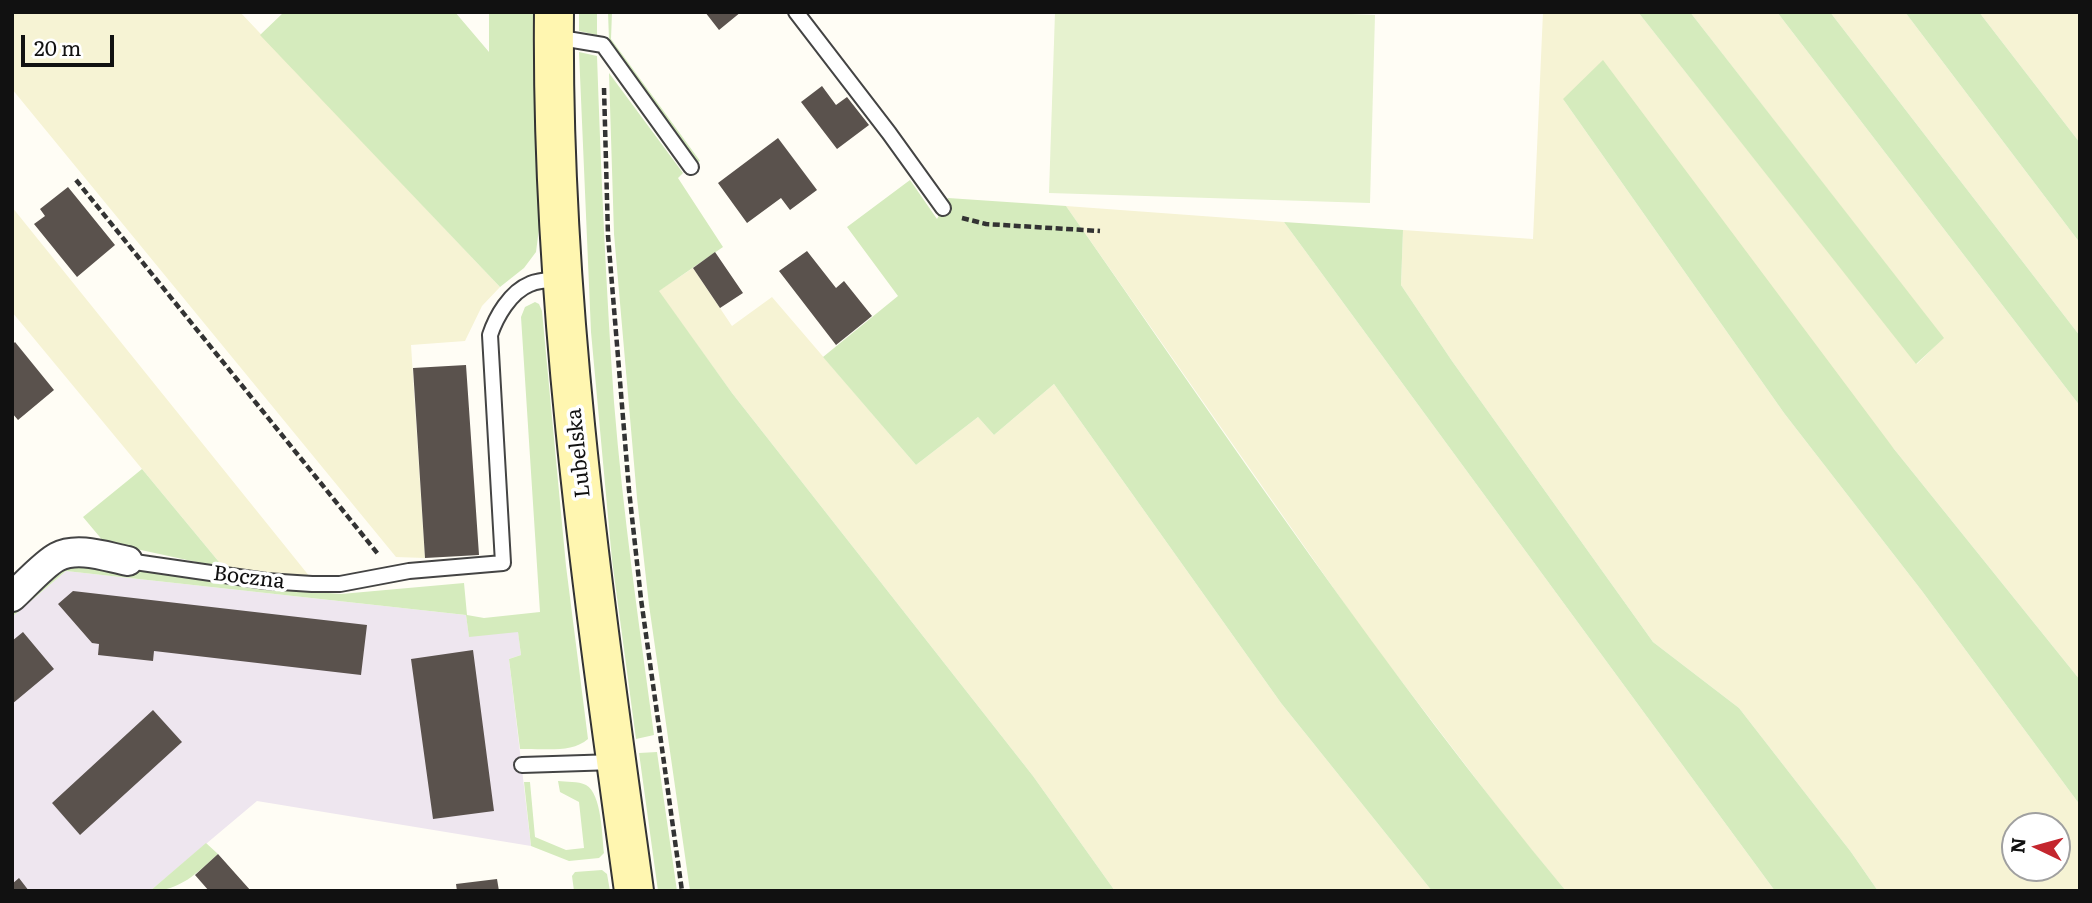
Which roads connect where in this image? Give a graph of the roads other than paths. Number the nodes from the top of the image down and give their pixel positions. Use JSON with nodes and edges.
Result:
{"nodes":[{"id":1,"x":796,"y":12,"type":"edge"},
{"id":2,"x":554,"y":25,"type":"edge"},
{"id":3,"x":691,"y":167,"type":"dead end"},
{"id":4,"x":943,"y":208,"type":"road end"},
{"id":5,"x":564,"y":279,"type":"junction"},
{"id":6,"x":128,"y":561,"type":"joint"},
{"id":7,"x":12,"y":597,"type":"edge"},
{"id":8,"x":617,"y":762,"type":"junction"},
{"id":9,"x":522,"y":765,"type":"dead end"},
{"id":10,"x":634,"y":891,"type":"edge"}],
"edges":[{"from":1,"to":4,"type":"lane"},
{"from":2,"to":3,"type":"lane"},
{"from":2,"to":5,"type":"street","name":"Lubelska"},
{"from":5,"to":6,"type":"lane","name":"Boczna"},
{"from":5,"to":8,"type":"street","name":"Lubelska"},
{"from":6,"to":7,"type":"street","name":"Boczna"},
{"from":8,"to":9,"type":"lane"},
{"from":8,"to":10,"type":"street","name":"Lubelska"}]}
